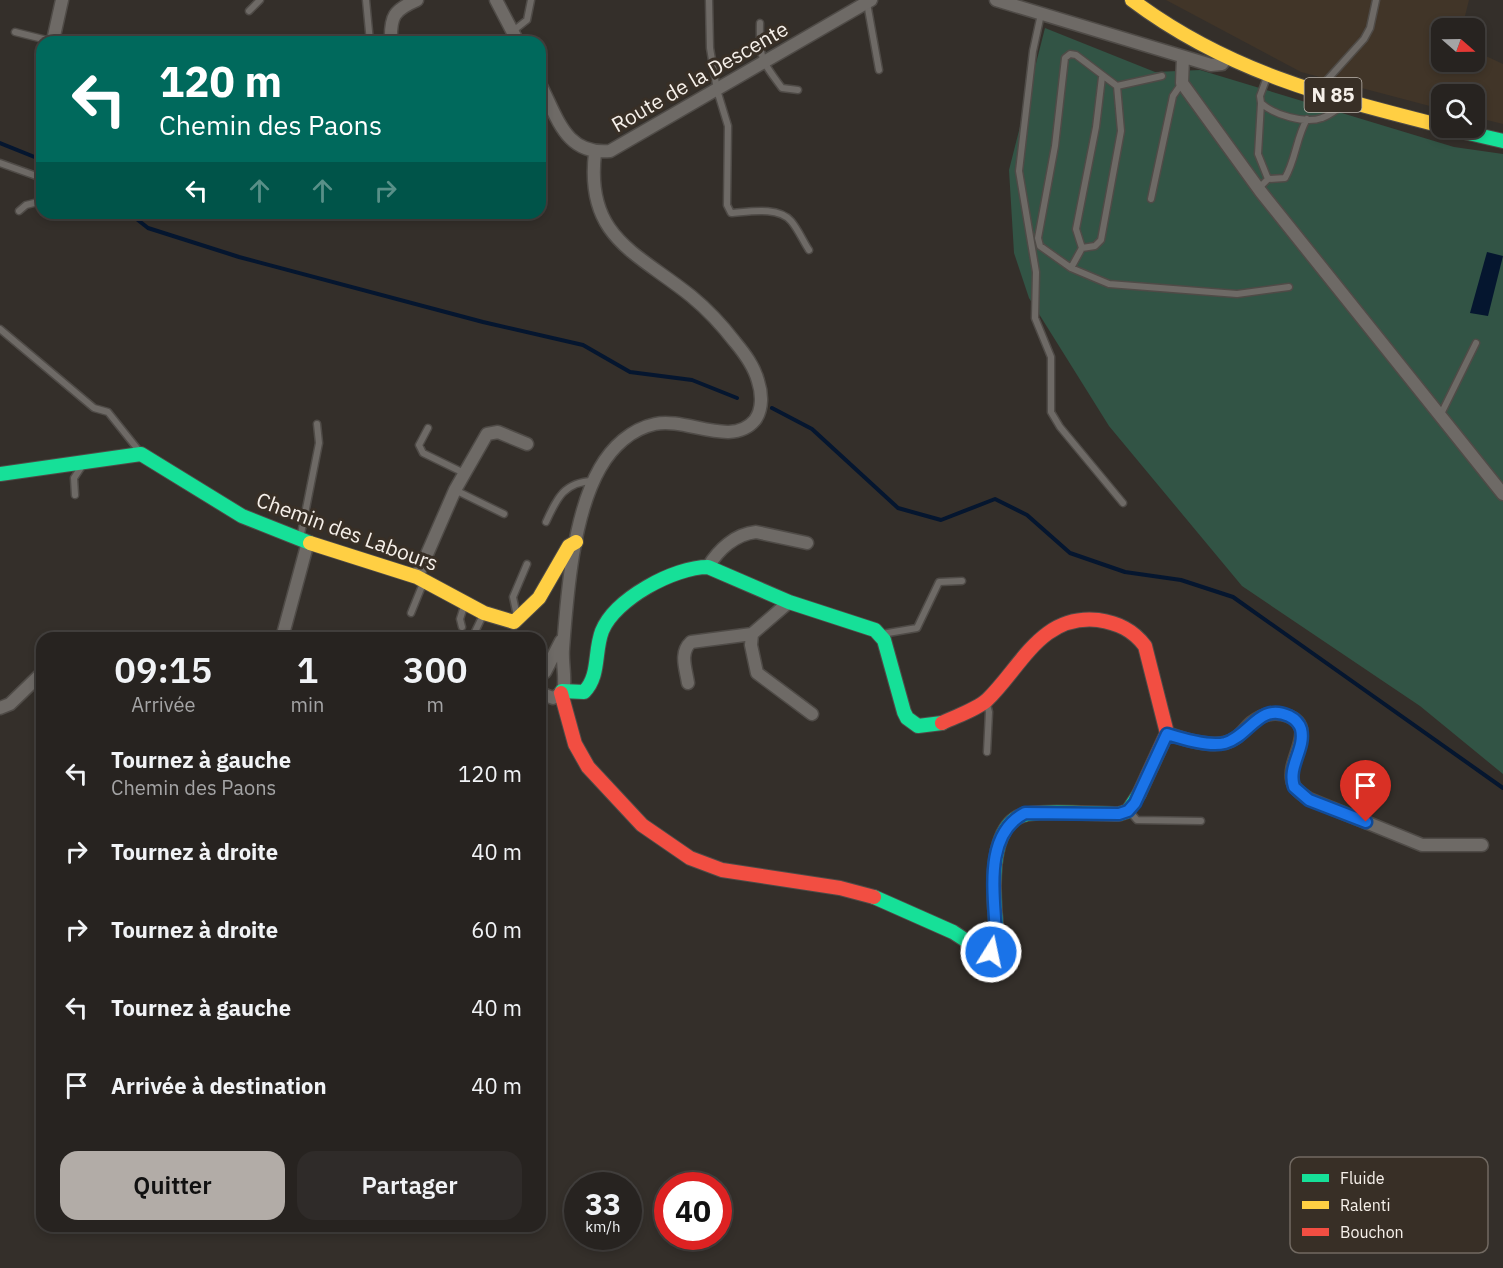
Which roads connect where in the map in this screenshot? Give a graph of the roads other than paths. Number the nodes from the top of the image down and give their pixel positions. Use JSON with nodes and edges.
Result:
{"nodes":[{"id":1,"x":62,"y":0,"type":"edge"},
{"id":2,"x":260,"y":0,"type":"edge"},
{"id":3,"x":366,"y":0,"type":"edge"},
{"id":4,"x":417,"y":0,"type":"edge"},
{"id":5,"x":531,"y":0,"type":"edge"},
{"id":6,"x":709,"y":0,"type":"edge"},
{"id":7,"x":996,"y":0,"type":"edge"},
{"id":8,"x":1132,"y":0,"type":"edge"},
{"id":9,"x":1376,"y":0,"type":"edge"},
{"id":10,"x":869,"y":1,"type":"edge"},
{"id":11,"x":501,"y":3,"type":"edge"},
{"id":12,"x":249,"y":11,"type":"dead end"},
{"id":13,"x":1042,"y":14,"type":"junction"},
{"id":14,"x":759,"y":23,"type":"dead end"},
{"id":15,"x":15,"y":32,"type":"dead end"},
{"id":16,"x":56,"y":36,"type":"edge"},
{"id":17,"x":369,"y":36,"type":"edge"},
{"id":18,"x":391,"y":36,"type":"edge"},
{"id":19,"x":515,"y":36,"type":"edge"},
{"id":20,"x":516,"y":36,"type":"edge"},
{"id":21,"x":36,"y":37,"type":"edge"},
{"id":22,"x":1183,"y":57,"type":"junction"},
{"id":23,"x":1226,"y":58,"type":"junction"},
{"id":24,"x":763,"y":63,"type":"junction"},
{"id":25,"x":879,"y":70,"type":"dead end"},
{"id":26,"x":1268,"y":75,"type":"junction"},
{"id":27,"x":1162,"y":76,"type":"dead end"},
{"id":28,"x":1102,"y":77,"type":"junction"},
{"id":29,"x":1182,"y":83,"type":"junction"},
{"id":30,"x":1117,"y":86,"type":"junction"},
{"id":31,"x":717,"y":90,"type":"junction"},
{"id":32,"x":798,"y":90,"type":"dead end"},
{"id":33,"x":1318,"y":91,"type":"junction"},
{"id":34,"x":546,"y":96,"type":"edge"},
{"id":35,"x":1351,"y":100,"type":"junction"},
{"id":36,"x":1262,"y":103,"type":"junction"},
{"id":37,"x":1307,"y":119,"type":"junction"},
{"id":38,"x":1431,"y":123,"type":"edge"},
{"id":39,"x":1485,"y":137,"type":"edge"},
{"id":40,"x":1503,"y":141,"type":"edge"},
{"id":41,"x":595,"y":153,"type":"junction"},
{"id":42,"x":0,"y":163,"type":"edge"},
{"id":43,"x":36,"y":176,"type":"edge"},
{"id":44,"x":1268,"y":179,"type":"junction"},
{"id":45,"x":1258,"y":189,"type":"junction"},
{"id":46,"x":1151,"y":199,"type":"dead end"},
{"id":47,"x":36,"y":202,"type":"edge"},
{"id":48,"x":19,"y":211,"type":"dead end"},
{"id":49,"x":1082,"y":248,"type":"junction"},
{"id":50,"x":809,"y":249,"type":"dead end"},
{"id":51,"x":1071,"y":268,"type":"junction"},
{"id":52,"x":1289,"y":287,"type":"dead end"},
{"id":53,"x":0,"y":329,"type":"edge"},
{"id":54,"x":1476,"y":343,"type":"dead end"},
{"id":55,"x":1441,"y":414,"type":"junction"},
{"id":56,"x":316,"y":424,"type":"dead end"},
{"id":57,"x":428,"y":428,"type":"dead end"},
{"id":58,"x":526,"y":444,"type":"dead end"},
{"id":59,"x":141,"y":454,"type":"junction"},
{"id":60,"x":85,"y":460,"type":"junction"},
{"id":61,"x":0,"y":474,"type":"edge"},
{"id":62,"x":465,"y":474,"type":"junction"},
{"id":63,"x":593,"y":481,"type":"junction"},
{"id":64,"x":455,"y":490,"type":"junction"},
{"id":65,"x":1503,"y":494,"type":"edge"},
{"id":66,"x":75,"y":495,"type":"dead end"},
{"id":67,"x":1123,"y":503,"type":"dead end"},
{"id":68,"x":504,"y":514,"type":"dead end"},
{"id":69,"x":546,"y":522,"type":"dead end"},
{"id":70,"x":304,"y":541,"type":"junction"},
{"id":71,"x":576,"y":542,"type":"junction"},
{"id":72,"x":807,"y":543,"type":"dead end"},
{"id":73,"x":527,"y":564,"type":"dead end"},
{"id":74,"x":708,"y":567,"type":"junction"},
{"id":75,"x":420,"y":579,"type":"junction"},
{"id":76,"x":962,"y":581,"type":"dead end"},
{"id":77,"x":789,"y":602,"type":"junction"},
{"id":78,"x":466,"y":603,"type":"junction"},
{"id":79,"x":411,"y":613,"type":"dead end"},
{"id":80,"x":484,"y":613,"type":"junction"},
{"id":81,"x":518,"y":620,"type":"junction"},
{"id":82,"x":462,"y":627,"type":"dead end"},
{"id":83,"x":283,"y":632,"type":"edge"},
{"id":84,"x":475,"y":632,"type":"edge"},
{"id":85,"x":565,"y":633,"type":"junction"},
{"id":86,"x":752,"y":634,"type":"junction"},
{"id":87,"x":880,"y":634,"type":"junction"},
{"id":88,"x":546,"y":667,"type":"edge"},
{"id":89,"x":546,"y":674,"type":"edge"},
{"id":90,"x":36,"y":679,"type":"edge"},
{"id":91,"x":688,"y":683,"type":"dead end"},
{"id":92,"x":562,"y":688,"type":"junction"},
{"id":93,"x":546,"y":696,"type":"edge"},
{"id":94,"x":986,"y":701,"type":"junction"},
{"id":95,"x":0,"y":708,"type":"edge"},
{"id":96,"x":812,"y":714,"type":"dead end"},
{"id":97,"x":1167,"y":734,"type":"junction"},
{"id":98,"x":987,"y":752,"type":"dead end"},
{"id":99,"x":1128,"y":811,"type":"junction"},
{"id":100,"x":1201,"y":821,"type":"dead end"},
{"id":101,"x":1482,"y":845,"type":"dead end"}],
"edges":[{"from":1,"to":16,"type":"street"},
{"from":2,"to":12,"type":"lane"},
{"from":3,"to":17,"type":"lane"},
{"from":4,"to":18,"type":"street"},
{"from":5,"to":20,"type":"lane"},
{"from":6,"to":31,"type":"lane"},
{"from":7,"to":13,"type":"street"},
{"from":8,"to":23,"type":"street","number":"N 85"},
{"from":9,"to":33,"type":"lane"},
{"from":10,"to":24,"type":"street","name":"Route de la Descente"},
{"from":10,"to":25,"type":"lane"},
{"from":11,"to":19,"type":"street"},
{"from":13,"to":22,"type":"street"},
{"from":13,"to":67,"type":"lane"},
{"from":14,"to":24,"type":"lane"},
{"from":15,"to":21,"type":"lane"},
{"from":22,"to":23,"type":"street"},
{"from":22,"to":29,"type":"street"},
{"from":23,"to":26,"type":"street","number":"N 85"},
{"from":24,"to":31,"type":"street","name":"Route de la Descente"},
{"from":24,"to":32,"type":"lane"},
{"from":26,"to":33,"type":"street","number":"N 85"},
{"from":26,"to":36,"type":"lane"},
{"from":27,"to":30,"type":"lane"},
{"from":28,"to":30,"type":"lane"},
{"from":28,"to":49,"type":"lane"},
{"from":28,"to":51,"type":"lane"},
{"from":29,"to":45,"type":"street"},
{"from":29,"to":46,"type":"lane"},
{"from":30,"to":49,"type":"lane"},
{"from":31,"to":41,"type":"street","name":"Route de la Descente"},
{"from":31,"to":50,"type":"lane"},
{"from":33,"to":35,"type":"street","number":"N 85"},
{"from":34,"to":41,"type":"street","name":"Route de la Descente"},
{"from":35,"to":37,"type":"lane"},
{"from":35,"to":38,"type":"street","number":"N 85"},
{"from":36,"to":37,"type":"lane"},
{"from":36,"to":44,"type":"lane"},
{"from":37,"to":44,"type":"lane"},
{"from":39,"to":40,"type":"street"},
{"from":41,"to":63,"type":"street"},
{"from":42,"to":43,"type":"lane"},
{"from":44,"to":45,"type":"lane"},
{"from":45,"to":55,"type":"street"},
{"from":47,"to":48,"type":"lane"},
{"from":49,"to":51,"type":"lane"},
{"from":51,"to":52,"type":"lane"},
{"from":53,"to":59,"type":"lane"},
{"from":54,"to":55,"type":"lane"},
{"from":55,"to":65,"type":"street"},
{"from":56,"to":70,"type":"lane"},
{"from":57,"to":62,"type":"lane"},
{"from":58,"to":62,"type":"street"},
{"from":59,"to":60,"type":"street"},
{"from":59,"to":70,"type":"street","name":"Chemin des Labours"},
{"from":60,"to":61,"type":"street"},
{"from":60,"to":66,"type":"lane"},
{"from":62,"to":64,"type":"street"},
{"from":63,"to":69,"type":"lane"},
{"from":63,"to":71,"type":"street"},
{"from":64,"to":68,"type":"lane"},
{"from":64,"to":75,"type":"street"},
{"from":70,"to":75,"type":"street","name":"Chemin des Labours"},
{"from":70,"to":83,"type":"street"},
{"from":71,"to":81,"type":"street"},
{"from":71,"to":85,"type":"street"},
{"from":72,"to":74,"type":"street"},
{"from":73,"to":81,"type":"lane"},
{"from":74,"to":77,"type":"street"},
{"from":74,"to":92,"type":"street"},
{"from":75,"to":78,"type":"street","name":"Chemin des Labours"},
{"from":75,"to":79,"type":"lane"},
{"from":76,"to":87,"type":"lane"},
{"from":77,"to":86,"type":"street"},
{"from":77,"to":87,"type":"street"},
{"from":78,"to":80,"type":"street","name":"Chemin des Labours"},
{"from":78,"to":82,"type":"lane"},
{"from":80,"to":81,"type":"street","name":"Chemin des Labours"},
{"from":80,"to":84,"type":"lane"},
{"from":85,"to":88,"type":"street"},
{"from":85,"to":92,"type":"street"},
{"from":86,"to":91,"type":"street"},
{"from":86,"to":96,"type":"street"},
{"from":87,"to":94,"type":"street"},
{"from":89,"to":92,"type":"street"},
{"from":90,"to":95,"type":"street"},
{"from":92,"to":93,"type":"street"},
{"from":92,"to":99,"type":"street"},
{"from":94,"to":97,"type":"street"},
{"from":94,"to":98,"type":"lane"},
{"from":97,"to":99,"type":"street"},
{"from":97,"to":101,"type":"street"},
{"from":99,"to":100,"type":"lane"}]}
